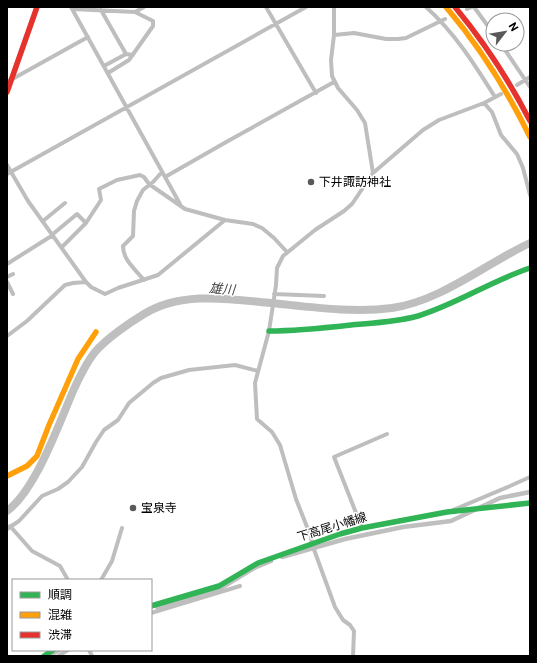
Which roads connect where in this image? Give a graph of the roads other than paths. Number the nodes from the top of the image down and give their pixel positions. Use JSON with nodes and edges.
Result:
{"nodes":[{"id":1,"x":37,"y":7,"type":"edge"},
{"id":2,"x":144,"y":7,"type":"edge"},
{"id":3,"x":266,"y":7,"type":"edge"},
{"id":4,"x":306,"y":7,"type":"edge"},
{"id":5,"x":334,"y":7,"type":"edge"},
{"id":6,"x":426,"y":7,"type":"edge"},
{"id":7,"x":446,"y":7,"type":"edge"},
{"id":8,"x":455,"y":7,"type":"edge"},
{"id":9,"x":473,"y":7,"type":"edge"},
{"id":10,"x":72,"y":8,"type":"edge"},
{"id":11,"x":467,"y":9,"type":"dead end"},
{"id":12,"x":101,"y":10,"type":"junction"},
{"id":13,"x":136,"y":12,"type":"junction"},
{"id":14,"x":443,"y":20,"type":"junction"},
{"id":15,"x":485,"y":23,"type":"edge"},
{"id":16,"x":275,"y":24,"type":"junction"},
{"id":17,"x":334,"y":35,"type":"junction"},
{"id":18,"x":88,"y":37,"type":"junction"},
{"id":19,"x":506,"y":52,"type":"edge"},
{"id":20,"x":126,"y":54,"type":"junction"},
{"id":21,"x":133,"y":55,"type":"junction"},
{"id":22,"x":104,"y":66,"type":"junction"},
{"id":23,"x":108,"y":73,"type":"junction"},
{"id":24,"x":530,"y":77,"type":"edge"},
{"id":25,"x":525,"y":80,"type":"junction"},
{"id":26,"x":9,"y":81,"type":"edge"},
{"id":27,"x":334,"y":82,"type":"junction"},
{"id":28,"x":517,"y":84,"type":"dead end"},
{"id":29,"x":530,"y":87,"type":"edge"},
{"id":30,"x":7,"y":92,"type":"edge"},
{"id":31,"x":316,"y":93,"type":"junction"},
{"id":32,"x":500,"y":94,"type":"dead end"},
{"id":33,"x":495,"y":97,"type":"junction"},
{"id":34,"x":484,"y":103,"type":"junction"},
{"id":35,"x":126,"y":107,"type":"junction"},
{"id":36,"x":530,"y":121,"type":"edge"},
{"id":37,"x":530,"y":137,"type":"edge"},
{"id":38,"x":7,"y":165,"type":"edge"},
{"id":39,"x":9,"y":172,"type":"edge"},
{"id":40,"x":162,"y":172,"type":"junction"},
{"id":41,"x":373,"y":173,"type":"junction"},
{"id":42,"x":165,"y":177,"type":"junction"},
{"id":43,"x":149,"y":184,"type":"junction"},
{"id":44,"x":530,"y":195,"type":"edge"},
{"id":45,"x":65,"y":202,"type":"dead end"},
{"id":46,"x":181,"y":204,"type":"junction"},
{"id":47,"x":225,"y":220,"type":"junction"},
{"id":48,"x":43,"y":221,"type":"junction"},
{"id":49,"x":86,"y":223,"type":"junction"},
{"id":50,"x":53,"y":235,"type":"junction"},
{"id":51,"x":62,"y":247,"type":"junction"},
{"id":52,"x":288,"y":252,"type":"junction"},
{"id":53,"x":7,"y":264,"type":"edge"},
{"id":54,"x":530,"y":268,"type":"edge"},
{"id":55,"x":13,"y":274,"type":"dead end"},
{"id":56,"x":7,"y":277,"type":"edge"},
{"id":57,"x":144,"y":280,"type":"junction"},
{"id":58,"x":7,"y":282,"type":"edge"},
{"id":59,"x":86,"y":282,"type":"junction"},
{"id":60,"x":13,"y":294,"type":"dead end"},
{"id":61,"x":274,"y":295,"type":"junction"},
{"id":62,"x":324,"y":296,"type":"dead end"},
{"id":63,"x":269,"y":331,"type":"junction"},
{"id":64,"x":96,"y":332,"type":"dead end"},
{"id":65,"x":7,"y":336,"type":"edge"},
{"id":66,"x":258,"y":371,"type":"junction"},
{"id":67,"x":387,"y":434,"type":"dead end"},
{"id":68,"x":7,"y":476,"type":"edge"},
{"id":69,"x":530,"y":477,"type":"edge"},
{"id":70,"x":530,"y":503,"type":"edge"},
{"id":71,"x":447,"y":512,"type":"junction"},
{"id":72,"x":9,"y":528,"type":"edge"},
{"id":73,"x":122,"y":528,"type":"dead end"},
{"id":74,"x":362,"y":528,"type":"junction"},
{"id":75,"x":312,"y":544,"type":"junction"},
{"id":76,"x":67,"y":579,"type":"edge"},
{"id":77,"x":102,"y":579,"type":"edge"},
{"id":78,"x":240,"y":586,"type":"dead end"},
{"id":79,"x":171,"y":600,"type":"junction"},
{"id":80,"x":152,"y":606,"type":"edge"},
{"id":81,"x":173,"y":607,"type":"junction"},
{"id":82,"x":152,"y":613,"type":"edge"},
{"id":83,"x":353,"y":656,"type":"edge"}],
"edges":[{"from":1,"to":26,"type":"main road"},
{"from":2,"to":13,"type":"street"},
{"from":3,"to":16,"type":"street"},
{"from":4,"to":16,"type":"street"},
{"from":5,"to":17,"type":"street"},
{"from":6,"to":14,"type":"street"},
{"from":7,"to":37,"type":"main road"},
{"from":8,"to":36,"type":"main road"},
{"from":9,"to":11,"type":"street"},
{"from":9,"to":15,"type":"street"},
{"from":10,"to":12,"type":"street"},
{"from":10,"to":18,"type":"street"},
{"from":12,"to":13,"type":"street"},
{"from":12,"to":20,"type":"street"},
{"from":13,"to":21,"type":"street"},
{"from":14,"to":17,"type":"street"},
{"from":14,"to":33,"type":"street"},
{"from":16,"to":31,"type":"street"},
{"from":16,"to":35,"type":"street"},
{"from":17,"to":27,"type":"street"},
{"from":18,"to":22,"type":"street"},
{"from":18,"to":26,"type":"street"},
{"from":19,"to":25,"type":"street"},
{"from":20,"to":21,"type":"street"},
{"from":20,"to":22,"type":"street"},
{"from":21,"to":23,"type":"street"},
{"from":22,"to":23,"type":"street"},
{"from":23,"to":35,"type":"street"},
{"from":24,"to":25,"type":"street"},
{"from":25,"to":28,"type":"street"},
{"from":25,"to":29,"type":"street"},
{"from":26,"to":30,"type":"main road"},
{"from":27,"to":31,"type":"street"},
{"from":27,"to":41,"type":"street"},
{"from":31,"to":42,"type":"street"},
{"from":32,"to":33,"type":"street"},
{"from":33,"to":34,"type":"street"},
{"from":34,"to":41,"type":"street"},
{"from":34,"to":44,"type":"street"},
{"from":35,"to":39,"type":"street"},
{"from":35,"to":40,"type":"street"},
{"from":38,"to":39,"type":"street"},
{"from":39,"to":48,"type":"street"},
{"from":40,"to":42,"type":"street"},
{"from":40,"to":43,"type":"street"},
{"from":41,"to":52,"type":"street"},
{"from":42,"to":46,"type":"street"},
{"from":43,"to":46,"type":"street"},
{"from":43,"to":49,"type":"street"},
{"from":43,"to":57,"type":"street"},
{"from":45,"to":48,"type":"street"},
{"from":46,"to":47,"type":"street"},
{"from":47,"to":52,"type":"street"},
{"from":47,"to":57,"type":"street"},
{"from":48,"to":50,"type":"street"},
{"from":49,"to":50,"type":"street"},
{"from":49,"to":51,"type":"street"},
{"from":50,"to":51,"type":"street"},
{"from":50,"to":53,"type":"street"},
{"from":51,"to":59,"type":"street"},
{"from":52,"to":61,"type":"street"},
{"from":54,"to":63,"type":"main road"},
{"from":55,"to":56,"type":"street"},
{"from":57,"to":59,"type":"street"},
{"from":58,"to":60,"type":"street"},
{"from":59,"to":65,"type":"street"},
{"from":61,"to":62,"type":"street"},
{"from":61,"to":63,"type":"street"},
{"from":63,"to":66,"type":"street"},
{"from":64,"to":68,"type":"main road"},
{"from":66,"to":72,"type":"street"},
{"from":66,"to":75,"type":"street"},
{"from":67,"to":74,"type":"street"},
{"from":69,"to":71,"type":"street"},
{"from":70,"to":71,"type":"main road","name":"下高尾小幡線"},
{"from":71,"to":74,"type":"main road","name":"下高尾小幡線"},
{"from":72,"to":76,"type":"street"},
{"from":73,"to":77,"type":"street"},
{"from":74,"to":75,"type":"main road","name":"下高尾小幡線"},
{"from":75,"to":79,"type":"main road","name":"下高尾小幡線"},
{"from":75,"to":83,"type":"street"},
{"from":78,"to":81,"type":"street"},
{"from":79,"to":80,"type":"main road","name":"下高尾小幡線"},
{"from":79,"to":81,"type":"street"},
{"from":81,"to":82,"type":"street"}]}
